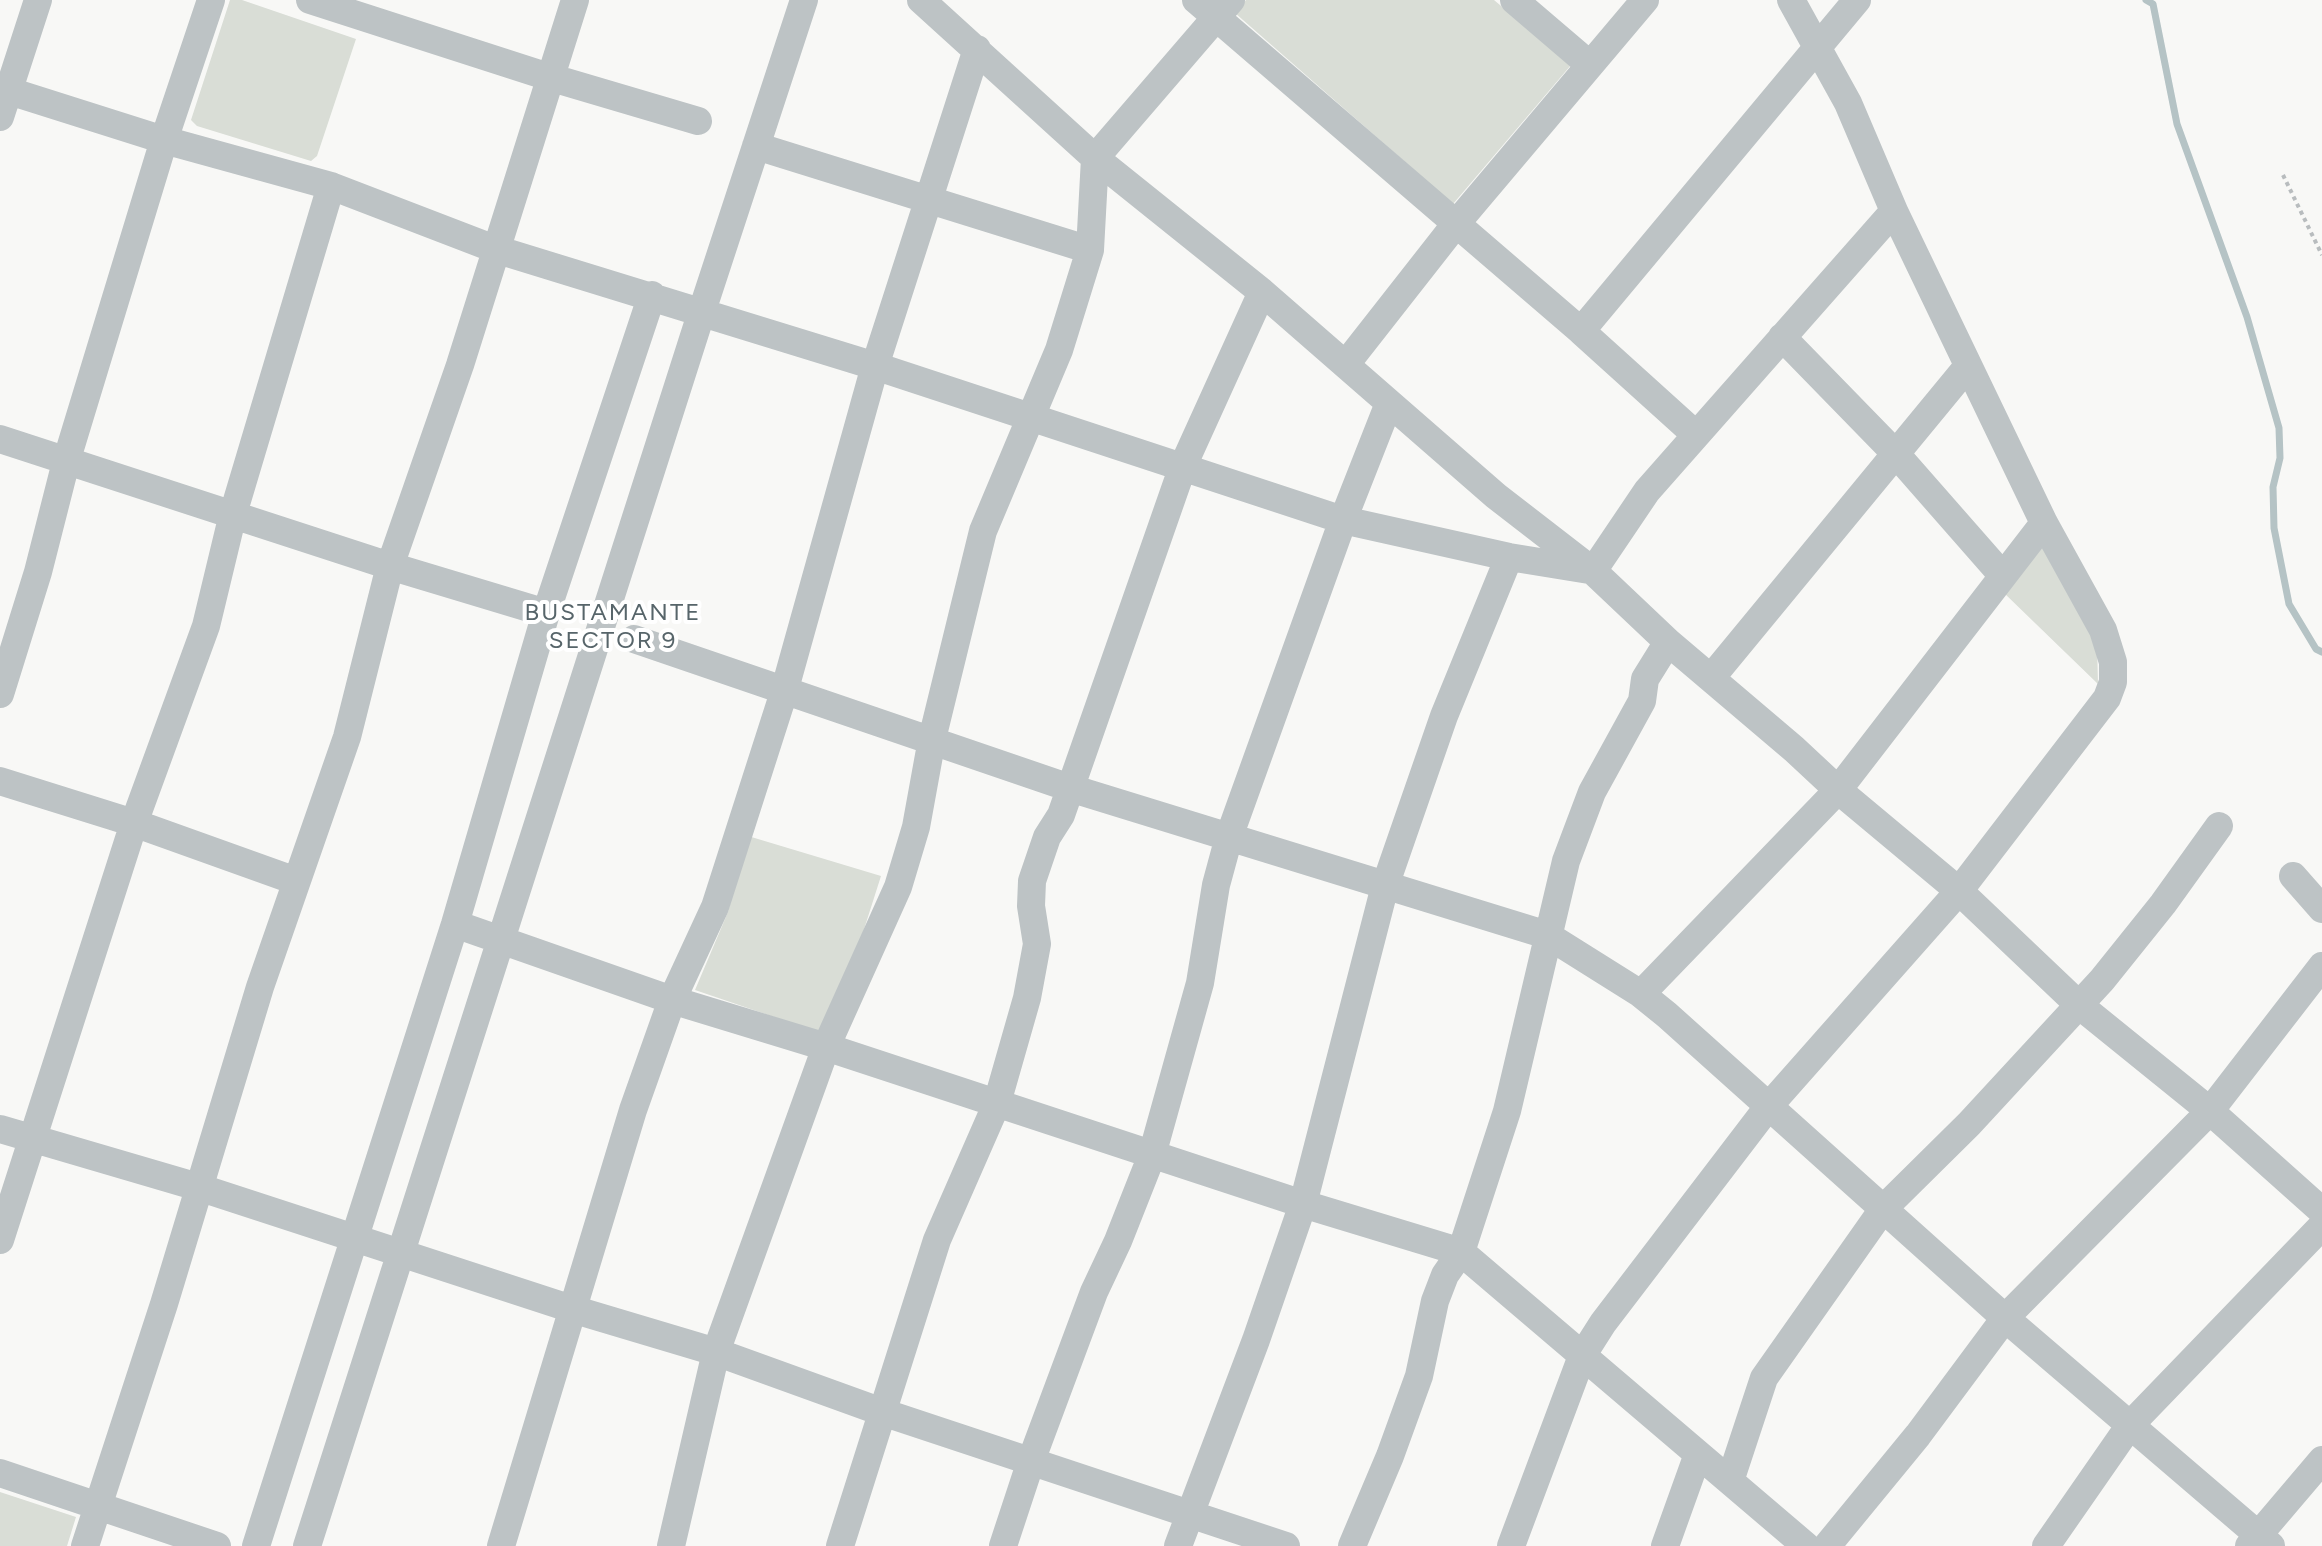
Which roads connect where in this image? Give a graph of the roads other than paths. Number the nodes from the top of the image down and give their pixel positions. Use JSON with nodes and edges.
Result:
{"nodes":[{"id":1,"x":38,"y":0,"type":"edge"},
{"id":2,"x":211,"y":0,"type":"edge"},
{"id":3,"x":310,"y":0,"type":"edge"},
{"id":4,"x":575,"y":0,"type":"edge"},
{"id":5,"x":804,"y":0,"type":"edge"},
{"id":6,"x":921,"y":0,"type":"edge"},
{"id":7,"x":1514,"y":0,"type":"edge"},
{"id":8,"x":1645,"y":0,"type":"edge"},
{"id":9,"x":1791,"y":0,"type":"edge"},
{"id":10,"x":1857,"y":0,"type":"edge"},
{"id":11,"x":1214,"y":6,"type":"edge"},
{"id":12,"x":1817,"y":48,"type":"junction"},
{"id":13,"x":977,"y":49,"type":"junction"},
{"id":14,"x":1590,"y":65,"type":"junction"},
{"id":15,"x":549,"y":77,"type":"junction"},
{"id":16,"x":3,"y":98,"type":"edge"},
{"id":17,"x":698,"y":121,"type":"dead end"},
{"id":18,"x":164,"y":140,"type":"junction"},
{"id":19,"x":756,"y":146,"type":"junction"},
{"id":20,"x":1095,"y":158,"type":"junction"},
{"id":21,"x":331,"y":186,"type":"junction"},
{"id":22,"x":930,"y":201,"type":"junction"},
{"id":23,"x":1894,"y":211,"type":"junction"},
{"id":24,"x":1455,"y":225,"type":"junction"},
{"id":25,"x":495,"y":249,"type":"junction"},
{"id":26,"x":1090,"y":250,"type":"junction"},
{"id":27,"x":1262,"y":292,"type":"junction"},
{"id":28,"x":652,"y":295,"type":"junction"},
{"id":29,"x":702,"y":311,"type":"junction"},
{"id":30,"x":1581,"y":331,"type":"junction"},
{"id":31,"x":1782,"y":337,"type":"junction"},
{"id":32,"x":1346,"y":364,"type":"junction"},
{"id":33,"x":875,"y":366,"type":"junction"},
{"id":34,"x":1968,"y":366,"type":"junction"},
{"id":35,"x":1389,"y":403,"type":"junction"},
{"id":36,"x":1030,"y":416,"type":"junction"},
{"id":37,"x":1695,"y":434,"type":"junction"},
{"id":38,"x":0,"y":439,"type":"edge"},
{"id":39,"x":1896,"y":454,"type":"junction"},
{"id":40,"x":66,"y":462,"type":"junction"},
{"id":41,"x":1183,"y":466,"type":"junction"},
{"id":42,"x":233,"y":514,"type":"junction"},
{"id":43,"x":1343,"y":520,"type":"junction"},
{"id":44,"x":2044,"y":523,"type":"junction"},
{"id":45,"x":1509,"y":557,"type":"junction"},
{"id":46,"x":390,"y":566,"type":"junction"},
{"id":47,"x":1593,"y":571,"type":"junction"},
{"id":48,"x":2003,"y":576,"type":"junction"},
{"id":49,"x":546,"y":613,"type":"junction"},
{"id":50,"x":634,"y":639,"type":"dead end"},
{"id":51,"x":1668,"y":642,"type":"junction"},
{"id":52,"x":1711,"y":678,"type":"junction"},
{"id":53,"x":784,"y":692,"type":"junction"},
{"id":54,"x":0,"y":694,"type":"edge"},
{"id":55,"x":932,"y":739,"type":"junction"},
{"id":56,"x":0,"y":781,"type":"edge"},
{"id":57,"x":1070,"y":788,"type":"junction"},
{"id":58,"x":1838,"y":790,"type":"junction"},
{"id":59,"x":134,"y":823,"type":"junction"},
{"id":60,"x":2219,"y":826,"type":"dead end"},
{"id":61,"x":1229,"y":837,"type":"junction"},
{"id":62,"x":2293,"y":876,"type":"dead end"},
{"id":63,"x":296,"y":881,"type":"junction"},
{"id":64,"x":1385,"y":886,"type":"junction"},
{"id":65,"x":1959,"y":891,"type":"junction"},
{"id":66,"x":2322,"y":909,"type":"edge"},
{"id":67,"x":455,"y":924,"type":"junction"},
{"id":68,"x":1547,"y":935,"type":"junction"},
{"id":69,"x":501,"y":939,"type":"junction"},
{"id":70,"x":2322,"y":966,"type":"edge"},
{"id":71,"x":1641,"y":994,"type":"junction"},
{"id":72,"x":672,"y":1000,"type":"junction"},
{"id":73,"x":2079,"y":1005,"type":"junction"},
{"id":74,"x":826,"y":1047,"type":"junction"},
{"id":75,"x":997,"y":1103,"type":"junction"},
{"id":76,"x":1768,"y":1107,"type":"junction"},
{"id":77,"x":2210,"y":1111,"type":"junction"},
{"id":78,"x":0,"y":1129,"type":"edge"},
{"id":79,"x":33,"y":1139,"type":"junction"},
{"id":80,"x":1152,"y":1155,"type":"junction"},
{"id":81,"x":198,"y":1187,"type":"junction"},
{"id":82,"x":1303,"y":1204,"type":"junction"},
{"id":83,"x":1883,"y":1209,"type":"junction"},
{"id":84,"x":2322,"y":1211,"type":"edge"},
{"id":85,"x":2322,"y":1226,"type":"edge"},
{"id":86,"x":354,"y":1239,"type":"junction"},
{"id":87,"x":0,"y":1240,"type":"edge"},
{"id":88,"x":1461,"y":1252,"type":"junction"},
{"id":89,"x":401,"y":1254,"type":"junction"},
{"id":90,"x":572,"y":1309,"type":"junction"},
{"id":91,"x":2005,"y":1318,"type":"junction"},
{"id":92,"x":716,"y":1352,"type":"junction"},
{"id":93,"x":1582,"y":1356,"type":"junction"},
{"id":94,"x":882,"y":1412,"type":"junction"},
{"id":95,"x":2130,"y":1425,"type":"junction"},
{"id":96,"x":1698,"y":1454,"type":"junction"},
{"id":97,"x":2322,"y":1460,"type":"edge"},
{"id":98,"x":1031,"y":1461,"type":"junction"},
{"id":99,"x":0,"y":1473,"type":"edge"},
{"id":100,"x":1730,"y":1481,"type":"junction"},
{"id":101,"x":98,"y":1506,"type":"junction"},
{"id":102,"x":1188,"y":1515,"type":"junction"},
{"id":103,"x":2259,"y":1542,"type":"edge"},
{"id":104,"x":85,"y":1546,"type":"edge"},
{"id":105,"x":217,"y":1546,"type":"edge"},
{"id":106,"x":256,"y":1546,"type":"edge"},
{"id":107,"x":307,"y":1546,"type":"edge"},
{"id":108,"x":501,"y":1546,"type":"edge"},
{"id":109,"x":671,"y":1546,"type":"edge"},
{"id":110,"x":840,"y":1546,"type":"edge"},
{"id":111,"x":1003,"y":1546,"type":"edge"},
{"id":112,"x":1178,"y":1546,"type":"edge"},
{"id":113,"x":1286,"y":1546,"type":"edge"},
{"id":114,"x":1352,"y":1546,"type":"edge"},
{"id":115,"x":1511,"y":1546,"type":"edge"},
{"id":116,"x":1665,"y":1546,"type":"edge"},
{"id":117,"x":1806,"y":1546,"type":"edge"},
{"id":118,"x":1827,"y":1546,"type":"edge"},
{"id":119,"x":2046,"y":1546,"type":"edge"}],
"edges":[{"from":1,"to":16,"type":"street"},
{"from":2,"to":18,"type":"street"},
{"from":3,"to":15,"type":"street"},
{"from":4,"to":15,"type":"street"},
{"from":5,"to":19,"type":"street"},
{"from":6,"to":13,"type":"street"},
{"from":7,"to":14,"type":"street"},
{"from":8,"to":14,"type":"street"},
{"from":9,"to":12,"type":"street"},
{"from":10,"to":12,"type":"street"},
{"from":11,"to":20,"type":"street"},
{"from":11,"to":24,"type":"street"},
{"from":12,"to":23,"type":"street"},
{"from":12,"to":30,"type":"street"},
{"from":13,"to":20,"type":"street"},
{"from":13,"to":22,"type":"street"},
{"from":14,"to":24,"type":"street"},
{"from":15,"to":17,"type":"street"},
{"from":15,"to":25,"type":"street"},
{"from":16,"to":18,"type":"street"},
{"from":18,"to":21,"type":"street"},
{"from":18,"to":40,"type":"street"},
{"from":19,"to":22,"type":"street"},
{"from":19,"to":29,"type":"street"},
{"from":20,"to":26,"type":"street"},
{"from":20,"to":27,"type":"street"},
{"from":21,"to":25,"type":"street"},
{"from":21,"to":42,"type":"street"},
{"from":22,"to":26,"type":"street"},
{"from":22,"to":33,"type":"street"},
{"from":23,"to":31,"type":"street"},
{"from":23,"to":34,"type":"street"},
{"from":24,"to":30,"type":"street"},
{"from":24,"to":32,"type":"street"},
{"from":25,"to":28,"type":"street"},
{"from":25,"to":46,"type":"street"},
{"from":26,"to":36,"type":"street"},
{"from":27,"to":32,"type":"street"},
{"from":27,"to":41,"type":"street"},
{"from":28,"to":29,"type":"street"},
{"from":28,"to":49,"type":"street"},
{"from":29,"to":33,"type":"street"},
{"from":29,"to":69,"type":"street"},
{"from":30,"to":37,"type":"street"},
{"from":31,"to":37,"type":"street"},
{"from":31,"to":39,"type":"street"},
{"from":32,"to":35,"type":"street"},
{"from":33,"to":36,"type":"street"},
{"from":33,"to":53,"type":"street"},
{"from":34,"to":39,"type":"street"},
{"from":34,"to":44,"type":"street"},
{"from":35,"to":43,"type":"street"},
{"from":35,"to":47,"type":"street"},
{"from":36,"to":41,"type":"street"},
{"from":36,"to":55,"type":"street"},
{"from":37,"to":47,"type":"street"},
{"from":38,"to":40,"type":"street"},
{"from":39,"to":48,"type":"street"},
{"from":39,"to":52,"type":"street"},
{"from":40,"to":42,"type":"street"},
{"from":40,"to":54,"type":"street"},
{"from":41,"to":43,"type":"street"},
{"from":41,"to":57,"type":"street"},
{"from":42,"to":46,"type":"street"},
{"from":42,"to":59,"type":"street"},
{"from":43,"to":45,"type":"street"},
{"from":43,"to":61,"type":"street"},
{"from":44,"to":48,"type":"street"},
{"from":44,"to":65,"type":"street"},
{"from":45,"to":47,"type":"street"},
{"from":45,"to":64,"type":"street"},
{"from":46,"to":49,"type":"street"},
{"from":46,"to":63,"type":"street"},
{"from":47,"to":51,"type":"street"},
{"from":48,"to":58,"type":"street"},
{"from":49,"to":67,"type":"street"},
{"from":50,"to":53,"type":"street"},
{"from":51,"to":52,"type":"street"},
{"from":51,"to":68,"type":"street"},
{"from":52,"to":58,"type":"street"},
{"from":53,"to":55,"type":"street"},
{"from":53,"to":72,"type":"street"},
{"from":55,"to":57,"type":"street"},
{"from":55,"to":74,"type":"street"},
{"from":56,"to":59,"type":"street"},
{"from":57,"to":61,"type":"street"},
{"from":57,"to":75,"type":"street"},
{"from":58,"to":65,"type":"street"},
{"from":58,"to":71,"type":"street"},
{"from":59,"to":63,"type":"street"},
{"from":59,"to":79,"type":"street"},
{"from":60,"to":73,"type":"street"},
{"from":61,"to":64,"type":"street"},
{"from":61,"to":80,"type":"street"},
{"from":62,"to":66,"type":"street"},
{"from":63,"to":81,"type":"street"},
{"from":64,"to":68,"type":"street"},
{"from":64,"to":82,"type":"street"},
{"from":65,"to":73,"type":"street"},
{"from":65,"to":76,"type":"street"},
{"from":67,"to":69,"type":"street"},
{"from":67,"to":86,"type":"street"},
{"from":68,"to":71,"type":"street"},
{"from":68,"to":88,"type":"street"},
{"from":69,"to":72,"type":"street"},
{"from":69,"to":89,"type":"street"},
{"from":70,"to":77,"type":"street"},
{"from":71,"to":76,"type":"street"},
{"from":72,"to":74,"type":"street"},
{"from":72,"to":90,"type":"street"},
{"from":73,"to":77,"type":"street"},
{"from":73,"to":83,"type":"street"},
{"from":74,"to":75,"type":"street"},
{"from":74,"to":92,"type":"street"},
{"from":75,"to":80,"type":"street"},
{"from":75,"to":94,"type":"street"},
{"from":76,"to":83,"type":"street"},
{"from":76,"to":93,"type":"street"},
{"from":77,"to":84,"type":"street"},
{"from":77,"to":91,"type":"street"},
{"from":78,"to":79,"type":"street"},
{"from":79,"to":81,"type":"street"},
{"from":79,"to":87,"type":"street"},
{"from":80,"to":82,"type":"street"},
{"from":80,"to":98,"type":"street"},
{"from":81,"to":86,"type":"street"},
{"from":81,"to":101,"type":"street"},
{"from":82,"to":88,"type":"street"},
{"from":82,"to":102,"type":"street"},
{"from":83,"to":91,"type":"street"},
{"from":83,"to":100,"type":"street"},
{"from":85,"to":95,"type":"street"},
{"from":86,"to":89,"type":"street"},
{"from":86,"to":106,"type":"street"},
{"from":88,"to":93,"type":"street"},
{"from":88,"to":114,"type":"street"},
{"from":89,"to":90,"type":"street"},
{"from":89,"to":107,"type":"street"},
{"from":90,"to":92,"type":"street"},
{"from":90,"to":108,"type":"street"},
{"from":91,"to":95,"type":"street"},
{"from":91,"to":118,"type":"street"},
{"from":92,"to":94,"type":"street"},
{"from":92,"to":109,"type":"street"},
{"from":93,"to":96,"type":"street"},
{"from":93,"to":115,"type":"street"},
{"from":94,"to":98,"type":"street"},
{"from":94,"to":110,"type":"street"},
{"from":95,"to":103,"type":"street"},
{"from":95,"to":119,"type":"street"},
{"from":96,"to":100,"type":"street"},
{"from":96,"to":116,"type":"street"},
{"from":97,"to":103,"type":"street"},
{"from":98,"to":102,"type":"street"},
{"from":98,"to":111,"type":"street"},
{"from":99,"to":101,"type":"street"},
{"from":100,"to":117,"type":"street"},
{"from":101,"to":104,"type":"street"},
{"from":101,"to":105,"type":"street"},
{"from":102,"to":112,"type":"street"},
{"from":102,"to":113,"type":"street"}]}
